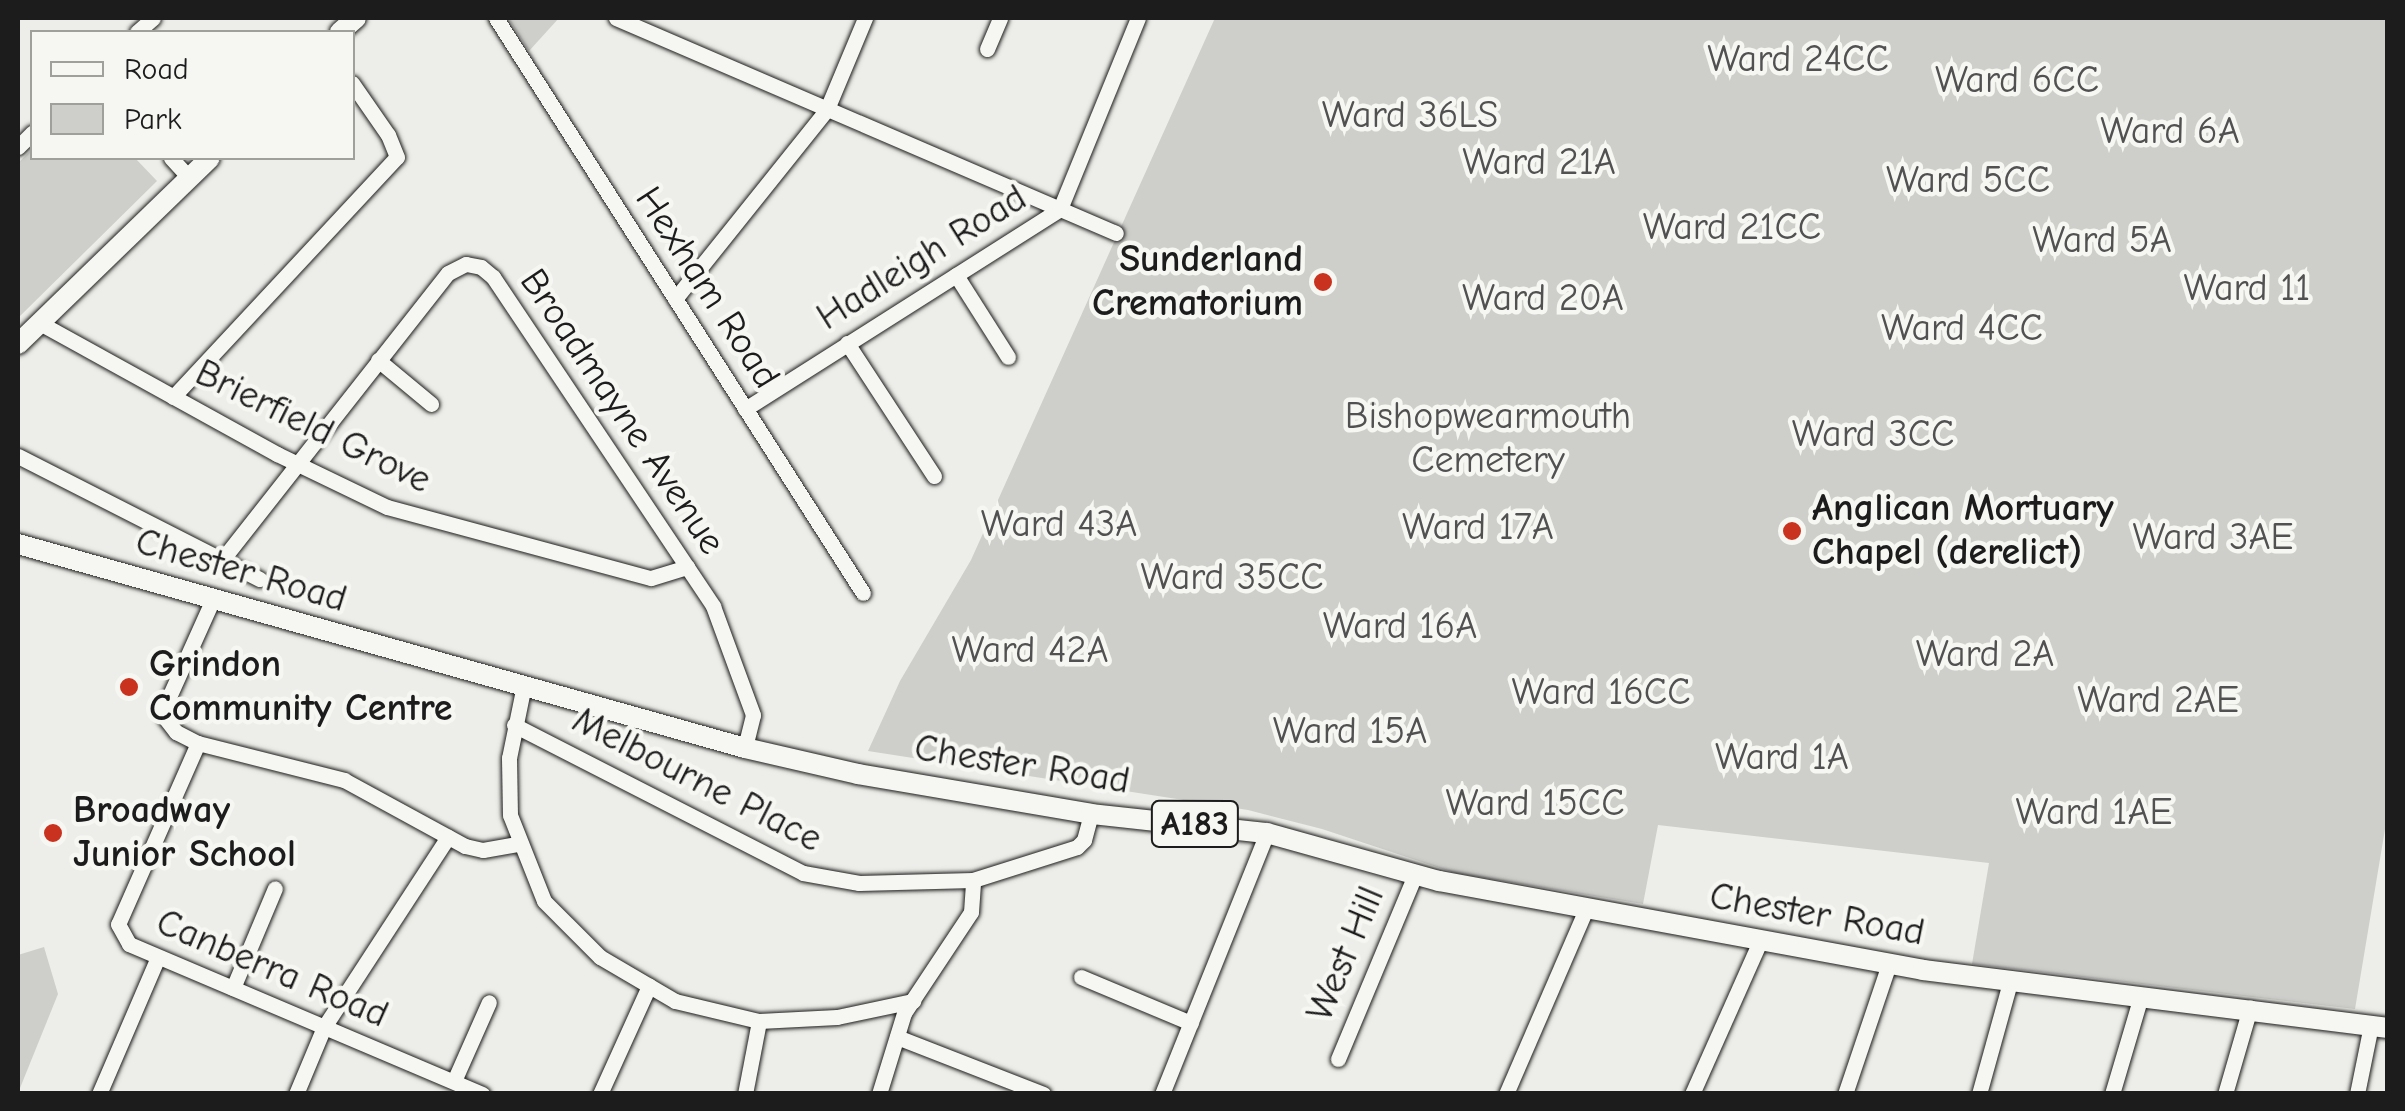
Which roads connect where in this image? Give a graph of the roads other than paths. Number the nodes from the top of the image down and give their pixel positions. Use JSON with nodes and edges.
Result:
{"nodes":[{"id":1,"x":496,"y":18,"type":"edge"},
{"id":2,"x":616,"y":18,"type":"edge"},
{"id":3,"x":865,"y":18,"type":"edge"},
{"id":4,"x":1000,"y":18,"type":"edge"},
{"id":5,"x":1138,"y":18,"type":"edge"},
{"id":6,"x":987,"y":49,"type":"dead end"},
{"id":7,"x":355,"y":88,"type":"edge"},
{"id":8,"x":827,"y":109,"type":"junction"},
{"id":9,"x":173,"y":160,"type":"edge"},
{"id":10,"x":208,"y":160,"type":"edge"},
{"id":11,"x":189,"y":177,"type":"junction"},
{"id":12,"x":1060,"y":209,"type":"junction"},
{"id":13,"x":1116,"y":233,"type":"dead end"},
{"id":14,"x":956,"y":274,"type":"junction"},
{"id":15,"x":675,"y":299,"type":"junction"},
{"id":16,"x":38,"y":322,"type":"junction"},
{"id":17,"x":848,"y":342,"type":"junction"},
{"id":18,"x":18,"y":344,"type":"edge"},
{"id":19,"x":1008,"y":357,"type":"dead end"},
{"id":20,"x":378,"y":360,"type":"junction"},
{"id":21,"x":173,"y":397,"type":"junction"},
{"id":22,"x":431,"y":404,"type":"dead end"},
{"id":23,"x":745,"y":409,"type":"junction"},
{"id":24,"x":307,"y":448,"type":"junction"},
{"id":25,"x":277,"y":454,"type":"junction"},
{"id":26,"x":18,"y":456,"type":"edge"},
{"id":27,"x":295,"y":462,"type":"junction"},
{"id":28,"x":311,"y":470,"type":"junction"},
{"id":29,"x":934,"y":476,"type":"dead end"},
{"id":30,"x":277,"y":487,"type":"junction"},
{"id":31,"x":18,"y":544,"type":"edge"},
{"id":32,"x":222,"y":560,"type":"junction"},
{"id":33,"x":687,"y":567,"type":"junction"},
{"id":34,"x":259,"y":579,"type":"dead end"},
{"id":35,"x":863,"y":593,"type":"dead end"},
{"id":36,"x":214,"y":599,"type":"junction"},
{"id":37,"x":524,"y":686,"type":"junction"},
{"id":38,"x":514,"y":725,"type":"junction"},
{"id":39,"x":198,"y":742,"type":"junction"},
{"id":40,"x":745,"y":748,"type":"junction"},
{"id":41,"x":1092,"y":814,"type":"junction"},
{"id":42,"x":1267,"y":833,"type":"junction"},
{"id":43,"x":448,"y":837,"type":"junction"},
{"id":44,"x":518,"y":844,"type":"junction"},
{"id":45,"x":1415,"y":875,"type":"junction"},
{"id":46,"x":974,"y":880,"type":"junction"},
{"id":47,"x":274,"y":888,"type":"dead end"},
{"id":48,"x":1587,"y":907,"type":"junction"},
{"id":49,"x":1761,"y":939,"type":"junction"},
{"id":50,"x":158,"y":956,"type":"junction"},
{"id":51,"x":1889,"y":964,"type":"junction"},
{"id":52,"x":1081,"y":977,"type":"dead end"},
{"id":53,"x":2010,"y":982,"type":"junction"},
{"id":54,"x":649,"y":986,"type":"junction"},
{"id":55,"x":233,"y":988,"type":"junction"},
{"id":56,"x":2141,"y":996,"type":"junction"},
{"id":57,"x":490,"y":1002,"type":"dead end"},
{"id":58,"x":913,"y":1002,"type":"junction"},
{"id":59,"x":2250,"y":1008,"type":"junction"},
{"id":60,"x":758,"y":1020,"type":"junction"},
{"id":61,"x":1191,"y":1023,"type":"junction"},
{"id":62,"x":2379,"y":1026,"type":"edge"},
{"id":63,"x":324,"y":1027,"type":"junction"},
{"id":64,"x":897,"y":1036,"type":"junction"},
{"id":65,"x":1338,"y":1059,"type":"dead end"},
{"id":66,"x":454,"y":1082,"type":"junction"},
{"id":67,"x":98,"y":1094,"type":"edge"},
{"id":68,"x":296,"y":1094,"type":"edge"},
{"id":69,"x":483,"y":1094,"type":"edge"},
{"id":70,"x":600,"y":1094,"type":"edge"},
{"id":71,"x":746,"y":1094,"type":"edge"},
{"id":72,"x":879,"y":1094,"type":"edge"},
{"id":73,"x":1043,"y":1094,"type":"edge"},
{"id":74,"x":1162,"y":1094,"type":"edge"},
{"id":75,"x":1506,"y":1094,"type":"edge"},
{"id":76,"x":1692,"y":1094,"type":"edge"},
{"id":77,"x":1846,"y":1094,"type":"edge"},
{"id":78,"x":1979,"y":1094,"type":"edge"},
{"id":79,"x":2112,"y":1094,"type":"edge"},
{"id":80,"x":2225,"y":1094,"type":"edge"},
{"id":81,"x":2357,"y":1094,"type":"edge"}],
"edges":[{"from":1,"to":15,"type":"street","name":"Hexham Road"},
{"from":2,"to":8,"type":"street"},
{"from":3,"to":8,"type":"street"},
{"from":4,"to":6,"type":"street"},
{"from":5,"to":12,"type":"street","name":"Hadleigh Road"},
{"from":7,"to":21,"type":"street"},
{"from":8,"to":12,"type":"street"},
{"from":8,"to":15,"type":"street"},
{"from":9,"to":11,"type":"street"},
{"from":10,"to":11,"type":"main road"},
{"from":11,"to":16,"type":"main road"},
{"from":12,"to":13,"type":"street"},
{"from":12,"to":14,"type":"street","name":"Hadleigh Road"},
{"from":14,"to":17,"type":"street","name":"Hadleigh Road"},
{"from":14,"to":19,"type":"street"},
{"from":15,"to":23,"type":"street","name":"Hexham Road"},
{"from":16,"to":18,"type":"main road"},
{"from":16,"to":21,"type":"street","name":"Brierfield Grove"},
{"from":17,"to":23,"type":"street","name":"Hadleigh Road"},
{"from":17,"to":29,"type":"street"},
{"from":20,"to":22,"type":"street"},
{"from":20,"to":24,"type":"street","name":"Broadmayne Avenue"},
{"from":20,"to":33,"type":"street","name":"Broadmayne Avenue"},
{"from":21,"to":25,"type":"street","name":"Brierfield Grove"},
{"from":23,"to":35,"type":"street","name":"Hexham Road"},
{"from":24,"to":27,"type":"street","name":"Broadmayne Avenue"},
{"from":24,"to":28,"type":"street"},
{"from":25,"to":27,"type":"street","name":"Brierfield Grove"},
{"from":25,"to":30,"type":"street"},
{"from":26,"to":32,"type":"street"},
{"from":27,"to":28,"type":"street","name":"Brierfield Grove"},
{"from":27,"to":30,"type":"street","name":"Broadmayne Avenue"},
{"from":28,"to":33,"type":"street","name":"Brierfield Grove"},
{"from":30,"to":32,"type":"street","name":"Broadmayne Avenue"},
{"from":31,"to":36,"type":"main road","name":"Chester Road","number":"A183"},
{"from":32,"to":34,"type":"street"},
{"from":33,"to":40,"type":"street","name":"Broadmayne Avenue"},
{"from":36,"to":37,"type":"main road","name":"Chester Road","number":"A183"},
{"from":36,"to":39,"type":"street"},
{"from":37,"to":38,"type":"street"},
{"from":37,"to":40,"type":"main road","name":"Chester Road","number":"A183"},
{"from":38,"to":44,"type":"street"},
{"from":38,"to":46,"type":"street","name":"Melbourne Place"},
{"from":39,"to":43,"type":"street"},
{"from":39,"to":50,"type":"street","name":"Canberra Road"},
{"from":40,"to":41,"type":"main road","name":"Chester Road","number":"A183"},
{"from":41,"to":42,"type":"main road","name":"Chester Road","number":"A183"},
{"from":41,"to":46,"type":"street","name":"Melbourne Place"},
{"from":42,"to":45,"type":"main road","name":"Chester Road","number":"A183"},
{"from":42,"to":61,"type":"street"},
{"from":43,"to":44,"type":"street"},
{"from":43,"to":63,"type":"street"},
{"from":44,"to":54,"type":"street"},
{"from":45,"to":48,"type":"main road","name":"Chester Road","number":"A183"},
{"from":45,"to":65,"type":"street","name":"West Hill"},
{"from":46,"to":58,"type":"street"},
{"from":47,"to":55,"type":"street"},
{"from":48,"to":49,"type":"main road","name":"Chester Road","number":"A183"},
{"from":48,"to":75,"type":"street"},
{"from":49,"to":51,"type":"main road","name":"Chester Road","number":"A183"},
{"from":49,"to":76,"type":"street"},
{"from":50,"to":55,"type":"street","name":"Canberra Road"},
{"from":50,"to":67,"type":"street"},
{"from":51,"to":53,"type":"main road","name":"Chester Road","number":"A183"},
{"from":51,"to":77,"type":"street"},
{"from":52,"to":61,"type":"street"},
{"from":53,"to":56,"type":"main road","name":"Chester Road","number":"A183"},
{"from":53,"to":78,"type":"street"},
{"from":54,"to":60,"type":"street"},
{"from":54,"to":70,"type":"street"},
{"from":55,"to":63,"type":"street","name":"Canberra Road"},
{"from":56,"to":59,"type":"main road","name":"Chester Road","number":"A183"},
{"from":56,"to":79,"type":"street"},
{"from":57,"to":66,"type":"street"},
{"from":58,"to":60,"type":"street"},
{"from":58,"to":64,"type":"street"},
{"from":59,"to":62,"type":"main road","name":"Chester Road","number":"A183"},
{"from":59,"to":80,"type":"street"},
{"from":60,"to":71,"type":"street"},
{"from":61,"to":74,"type":"street"},
{"from":62,"to":81,"type":"street"},
{"from":63,"to":66,"type":"street","name":"Canberra Road"},
{"from":63,"to":68,"type":"street"},
{"from":64,"to":72,"type":"street"},
{"from":64,"to":73,"type":"street"},
{"from":66,"to":69,"type":"street","name":"Canberra Road"}]}
